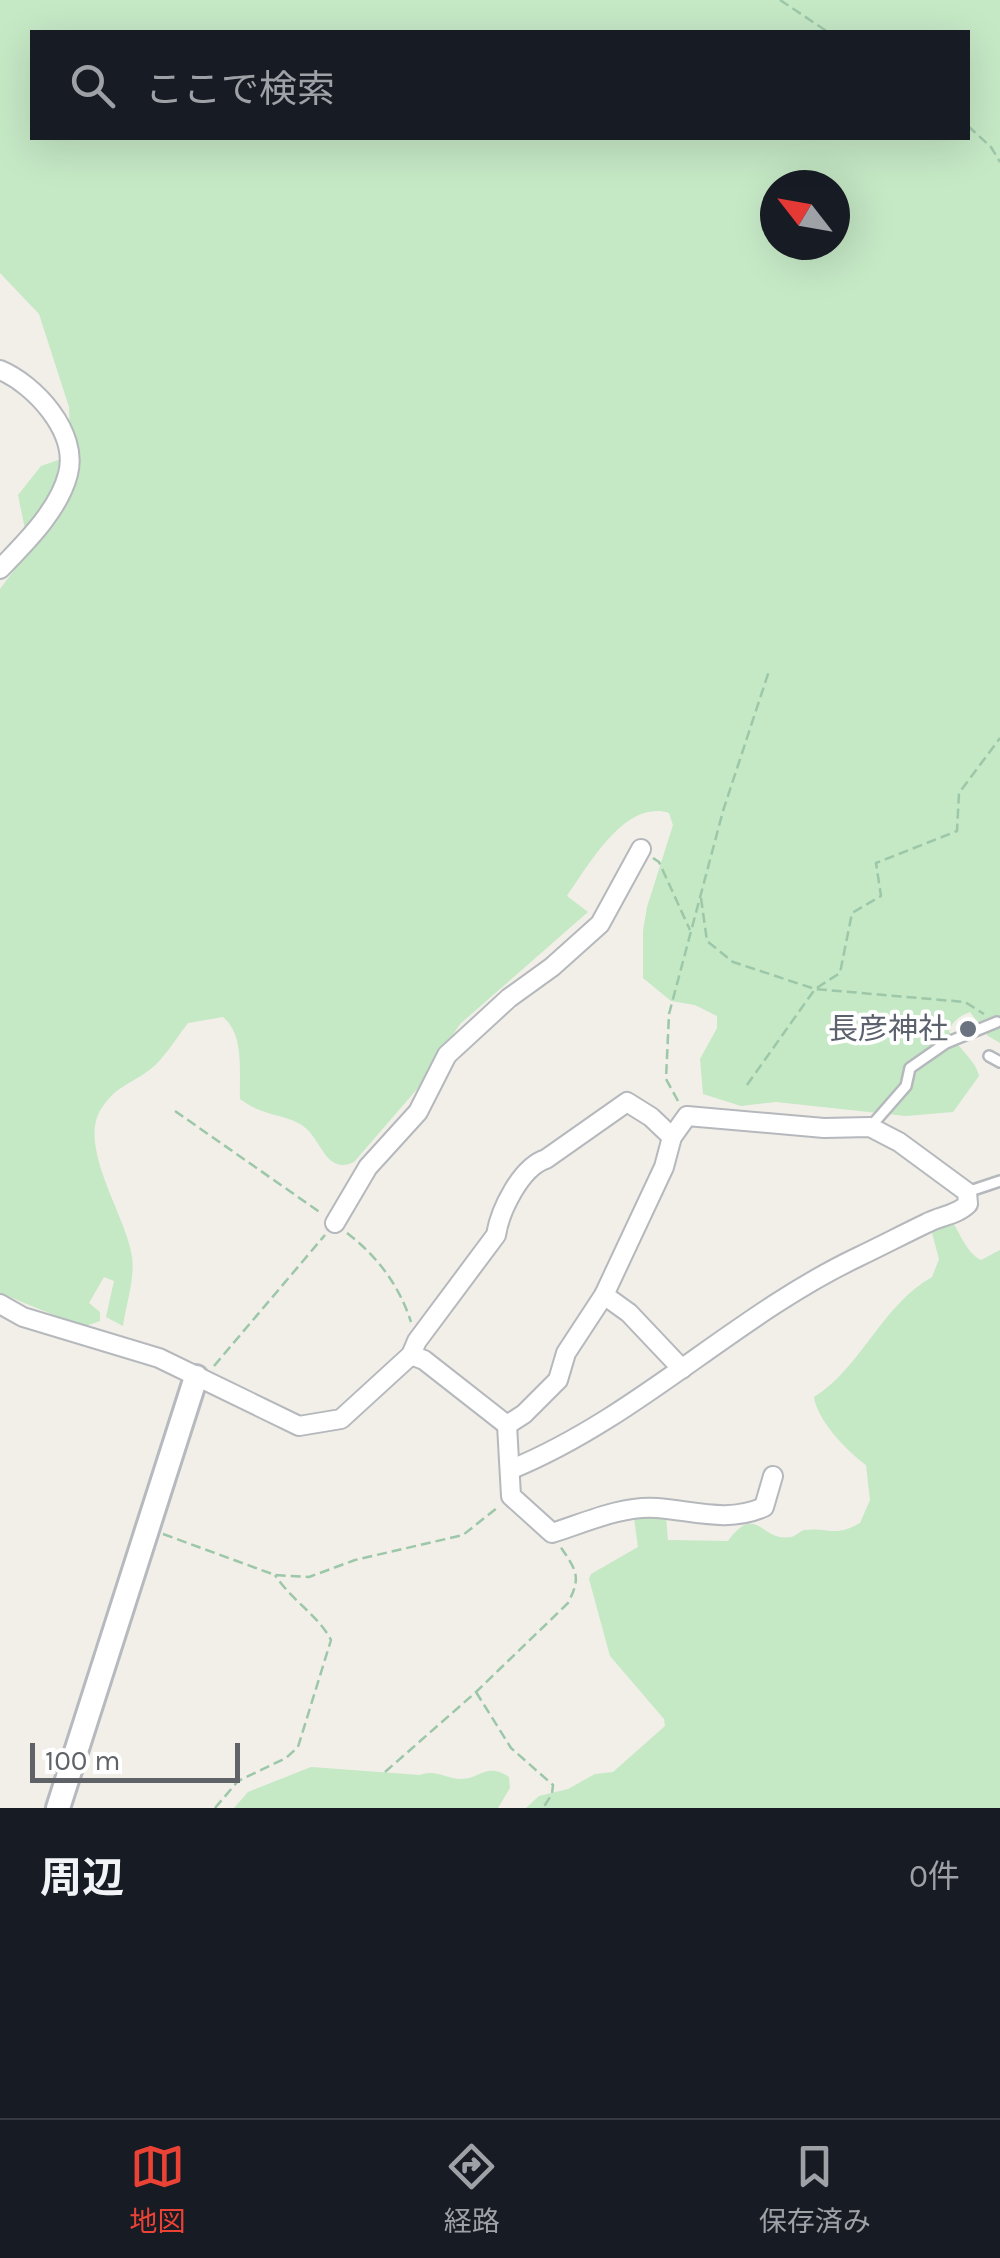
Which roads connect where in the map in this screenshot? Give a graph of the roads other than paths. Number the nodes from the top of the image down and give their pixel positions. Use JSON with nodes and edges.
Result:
{"nodes":[{"id":1,"x":0,"y":370,"type":"edge"},
{"id":2,"x":0,"y":569,"type":"edge"},
{"id":3,"x":641,"y":849,"type":"road end"},
{"id":4,"x":997,"y":1022,"type":"road end"},
{"id":5,"x":989,"y":1056,"type":"dead end"},
{"id":6,"x":1000,"y":1062,"type":"edge"},
{"id":7,"x":870,"y":1127,"type":"junction"},
{"id":8,"x":672,"y":1136,"type":"junction"},
{"id":9,"x":1000,"y":1181,"type":"edge"},
{"id":10,"x":967,"y":1192,"type":"junction"},
{"id":11,"x":335,"y":1223,"type":"road end"},
{"id":12,"x":604,"y":1294,"type":"junction"},
{"id":13,"x":0,"y":1304,"type":"edge"},
{"id":14,"x":414,"y":1348,"type":"junction"},
{"id":15,"x":682,"y":1370,"type":"junction"},
{"id":16,"x":196,"y":1377,"type":"junction"},
{"id":17,"x":508,"y":1425,"type":"junction"},
{"id":18,"x":512,"y":1469,"type":"junction"},
{"id":19,"x":773,"y":1476,"type":"dead end"},
{"id":20,"x":58,"y":1808,"type":"edge"}],
"edges":[{"from":1,"to":2,"type":"street"},
{"from":3,"to":11,"type":"street"},
{"from":4,"to":7,"type":"lane"},
{"from":5,"to":6,"type":"lane"},
{"from":7,"to":8,"type":"street"},
{"from":7,"to":10,"type":"street"},
{"from":8,"to":12,"type":"street"},
{"from":8,"to":14,"type":"street"},
{"from":9,"to":10,"type":"lane"},
{"from":10,"to":15,"type":"street"},
{"from":12,"to":15,"type":"street"},
{"from":12,"to":17,"type":"street"},
{"from":13,"to":16,"type":"street"},
{"from":14,"to":16,"type":"street"},
{"from":14,"to":17,"type":"street"},
{"from":15,"to":18,"type":"street"},
{"from":16,"to":20,"type":"street"},
{"from":17,"to":18,"type":"street"},
{"from":18,"to":19,"type":"street"}]}
